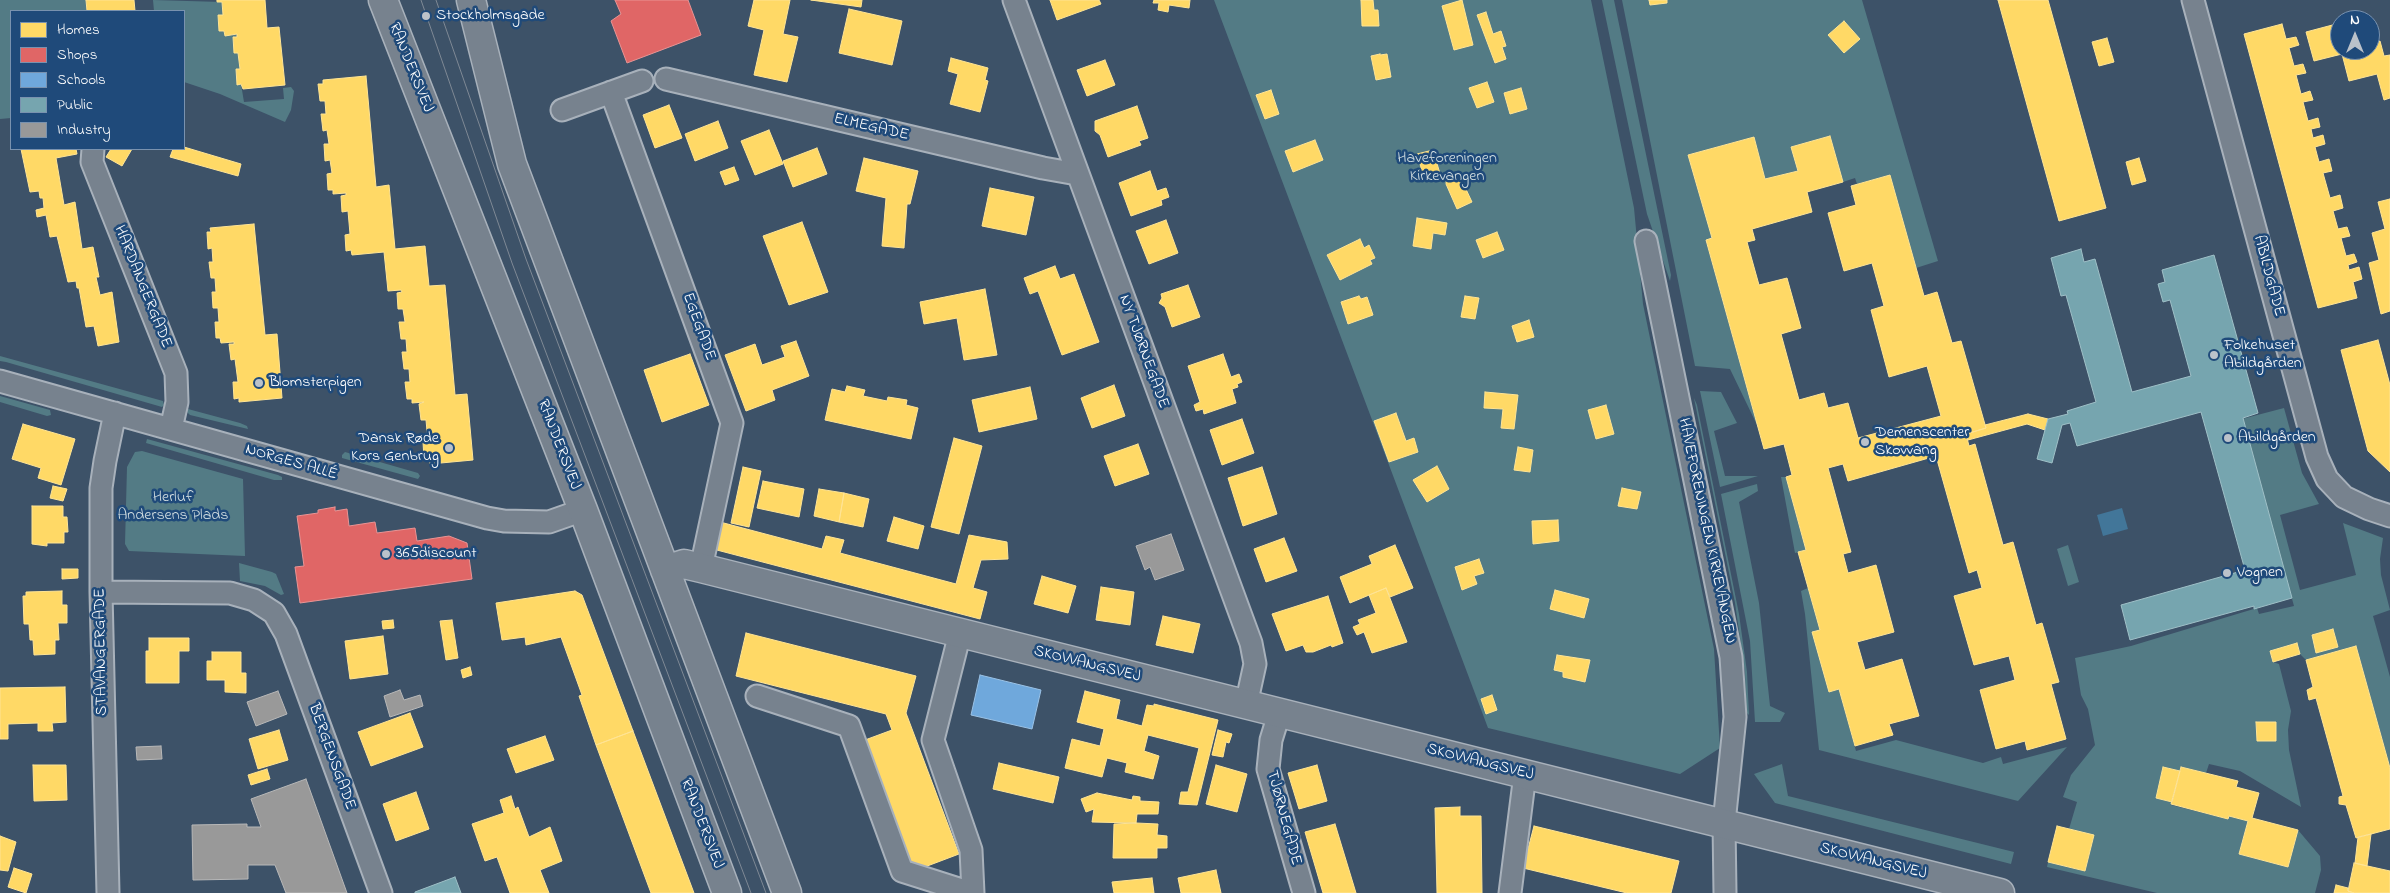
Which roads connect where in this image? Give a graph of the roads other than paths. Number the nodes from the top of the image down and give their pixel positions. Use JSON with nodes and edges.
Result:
{"nodes":[{"id":1,"x":384,"y":0,"type":"edge"},
{"id":2,"x":471,"y":0,"type":"edge"},
{"id":3,"x":1014,"y":0,"type":"edge"},
{"id":4,"x":2193,"y":0,"type":"edge"},
{"id":5,"x":666,"y":79,"type":"dead end"},
{"id":6,"x":642,"y":80,"type":"dead end"},
{"id":7,"x":611,"y":92,"type":"junction"},
{"id":8,"x":562,"y":110,"type":"dead end"},
{"id":9,"x":93,"y":150,"type":"edge"},
{"id":10,"x":1077,"y":174,"type":"junction"},
{"id":11,"x":1646,"y":242,"type":"dead end"},
{"id":12,"x":0,"y":381,"type":"edge"},
{"id":13,"x":115,"y":413,"type":"junction"},
{"id":14,"x":171,"y":428,"type":"junction"},
{"id":15,"x":583,"y":510,"type":"junction"},
{"id":16,"x":2390,"y":516,"type":"edge"},
{"id":17,"x":701,"y":568,"type":"junction"},
{"id":18,"x":665,"y":570,"type":"junction"},
{"id":19,"x":101,"y":592,"type":"junction"},
{"id":20,"x":960,"y":633,"type":"junction"},
{"id":21,"x":757,"y":696,"type":"dead end"},
{"id":22,"x":1246,"y":705,"type":"junction"},
{"id":23,"x":1279,"y":714,"type":"junction"},
{"id":24,"x":1525,"y":774,"type":"junction"},
{"id":25,"x":1724,"y":823,"type":"junction"},
{"id":26,"x":108,"y":893,"type":"edge"},
{"id":27,"x":381,"y":893,"type":"edge"},
{"id":28,"x":727,"y":893,"type":"edge"},
{"id":29,"x":787,"y":893,"type":"edge"},
{"id":30,"x":972,"y":893,"type":"edge"},
{"id":31,"x":1304,"y":893,"type":"edge"},
{"id":32,"x":1510,"y":893,"type":"edge"},
{"id":33,"x":1724,"y":893,"type":"edge"},
{"id":34,"x":2000,"y":893,"type":"edge"}],
"edges":[{"from":1,"to":15,"type":"street","name":"RANDERSVEJ"},
{"from":2,"to":18,"type":"street"},
{"from":3,"to":10,"type":"street","name":"NY TJØRNEGADE"},
{"from":4,"to":16,"type":"street","name":"ABILDGADE"},
{"from":5,"to":10,"type":"street","name":"ELMEGADE"},
{"from":6,"to":7,"type":"street"},
{"from":7,"to":8,"type":"street"},
{"from":7,"to":17,"type":"street","name":"EGEGADE"},
{"from":9,"to":14,"type":"street","name":"HARDANGERGADE"},
{"from":10,"to":22,"type":"street","name":"NY TJØRNEGADE"},
{"from":11,"to":25,"type":"street","name":"HAVEFORENINGEN KIRKEVANGEN"},
{"from":12,"to":13,"type":"street","name":"NORGES ALLÉ"},
{"from":13,"to":14,"type":"street","name":"NORGES ALLÉ"},
{"from":13,"to":19,"type":"street","name":"STAVANGERGADE"},
{"from":14,"to":15,"type":"street","name":"NORGES ALLÉ"},
{"from":15,"to":28,"type":"street","name":"RANDERSVEJ"},
{"from":17,"to":18,"type":"street","name":"SKOVVANGSVEJ"},
{"from":17,"to":20,"type":"street","name":"SKOVVANGSVEJ"},
{"from":18,"to":29,"type":"street"},
{"from":19,"to":26,"type":"street","name":"STAVANGERGADE"},
{"from":19,"to":27,"type":"street","name":"BERGENSGADE"},
{"from":20,"to":22,"type":"street","name":"SKOVVANGSVEJ"},
{"from":20,"to":30,"type":"street"},
{"from":21,"to":30,"type":"street"},
{"from":22,"to":23,"type":"street","name":"SKOVVANGSVEJ"},
{"from":23,"to":24,"type":"street","name":"SKOVVANGSVEJ"},
{"from":23,"to":31,"type":"street","name":"TJØRNEGADE"},
{"from":24,"to":25,"type":"street","name":"SKOVVANGSVEJ"},
{"from":24,"to":32,"type":"street"},
{"from":25,"to":33,"type":"street","name":"HAVEFORENINGEN KIRKEVANGEN"},
{"from":25,"to":34,"type":"street","name":"SKOVVANGSVEJ"}]}
